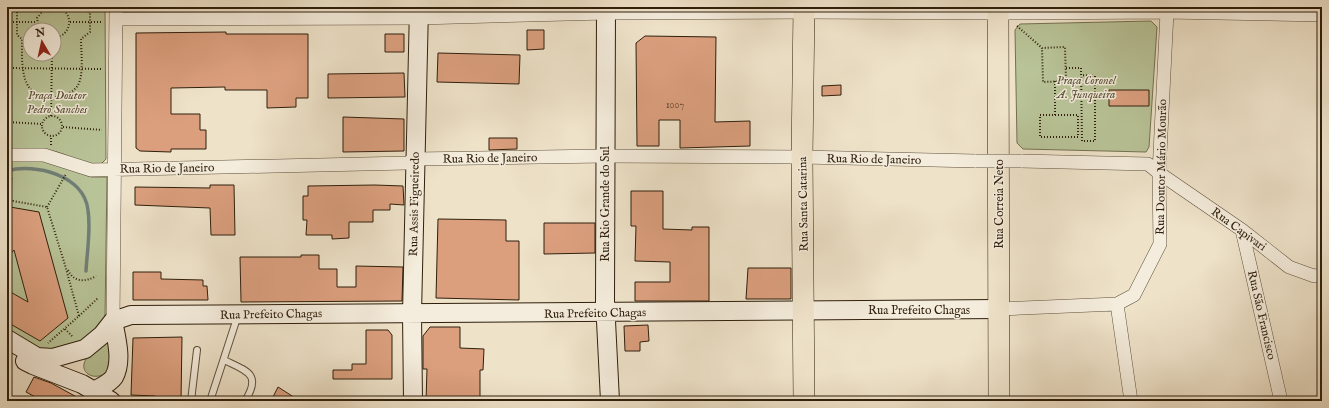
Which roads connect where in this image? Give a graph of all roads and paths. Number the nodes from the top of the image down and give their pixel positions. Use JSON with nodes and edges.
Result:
{"nodes":[{"id":1,"x":23,"y":7,"type":"edge"},
{"id":2,"x":46,"y":7,"type":"edge"},
{"id":3,"x":59,"y":7,"type":"edge"},
{"id":4,"x":83,"y":7,"type":"edge"},
{"id":5,"x":606,"y":10,"type":"edge"},
{"id":6,"x":804,"y":10,"type":"edge"},
{"id":7,"x":998,"y":10,"type":"edge"},
{"id":8,"x":1194,"y":10,"type":"edge"},
{"id":9,"x":1167,"y":12,"type":"junction"},
{"id":10,"x":116,"y":13,"type":"edge"},
{"id":11,"x":419,"y":13,"type":"edge"},
{"id":12,"x":1322,"y":15,"type":"edge"},
{"id":13,"x":7,"y":22,"type":"edge"},
{"id":14,"x":17,"y":22,"type":"junction"},
{"id":15,"x":22,"y":22,"type":"edge"},
{"id":16,"x":36,"y":22,"type":"edge"},
{"id":17,"x":70,"y":22,"type":"junction"},
{"id":18,"x":90,"y":22,"type":"junction"},
{"id":19,"x":102,"y":22,"type":"dead end"},
{"id":20,"x":1017,"y":26,"type":"dead end"},
{"id":21,"x":62,"y":35,"type":"edge"},
{"id":22,"x":1042,"y":48,"type":"junction"},
{"id":23,"x":52,"y":62,"type":"edge"},
{"id":24,"x":7,"y":68,"type":"edge"},
{"id":25,"x":22,"y":68,"type":"junction"},
{"id":26,"x":1066,"y":68,"type":"junction"},
{"id":27,"x":52,"y":69,"type":"junction"},
{"id":28,"x":81,"y":69,"type":"junction"},
{"id":29,"x":102,"y":69,"type":"dead end"},
{"id":30,"x":1081,"y":75,"type":"junction"},
{"id":31,"x":1055,"y":81,"type":"junction"},
{"id":32,"x":52,"y":97,"type":"junction"},
{"id":33,"x":1055,"y":115,"type":"junction"},
{"id":34,"x":52,"y":116,"type":"junction"},
{"id":35,"x":7,"y":122,"type":"edge"},
{"id":36,"x":42,"y":124,"type":"junction"},
{"id":37,"x":62,"y":127,"type":"junction"},
{"id":38,"x":102,"y":130,"type":"dead end"},
{"id":39,"x":51,"y":136,"type":"junction"},
{"id":40,"x":1078,"y":137,"type":"junction"},
{"id":41,"x":1082,"y":137,"type":"junction"},
{"id":42,"x":50,"y":146,"type":"dead end"},
{"id":43,"x":7,"y":155,"type":"edge"},
{"id":44,"x":604,"y":156,"type":"junction"},
{"id":45,"x":802,"y":157,"type":"junction"},
{"id":46,"x":415,"y":159,"type":"junction"},
{"id":47,"x":115,"y":169,"type":"junction"},
{"id":48,"x":68,"y":170,"type":"dead end"},
{"id":49,"x":1159,"y":173,"type":"junction"},
{"id":50,"x":12,"y":178,"type":"dead end"},
{"id":51,"x":7,"y":199,"type":"edge"},
{"id":52,"x":47,"y":207,"type":"junction"},
{"id":53,"x":7,"y":208,"type":"edge"},
{"id":54,"x":1242,"y":230,"type":"junction"},
{"id":55,"x":66,"y":265,"type":"junction"},
{"id":56,"x":1322,"y":275,"type":"edge"},
{"id":57,"x":96,"y":276,"type":"dead end"},
{"id":58,"x":98,"y":298,"type":"dead end"},
{"id":59,"x":1117,"y":304,"type":"junction"},
{"id":60,"x":1000,"y":309,"type":"junction"},
{"id":61,"x":804,"y":310,"type":"junction"},
{"id":62,"x":605,"y":313,"type":"junction"},
{"id":63,"x":239,"y":314,"type":"junction"},
{"id":64,"x":412,"y":314,"type":"junction"},
{"id":65,"x":79,"y":316,"type":"junction"},
{"id":66,"x":113,"y":321,"type":"junction"},
{"id":67,"x":65,"y":329,"type":"junction"},
{"id":68,"x":7,"y":339,"type":"edge"},
{"id":69,"x":80,"y":345,"type":"junction"},
{"id":70,"x":7,"y":349,"type":"edge"},
{"id":71,"x":197,"y":350,"type":"dead end"},
{"id":72,"x":41,"y":352,"type":"junction"},
{"id":73,"x":224,"y":360,"type":"junction"},
{"id":74,"x":89,"y":391,"type":"junction"},
{"id":75,"x":111,"y":401,"type":"edge"},
{"id":76,"x":191,"y":401,"type":"edge"},
{"id":77,"x":210,"y":401,"type":"edge"},
{"id":78,"x":245,"y":401,"type":"edge"},
{"id":79,"x":413,"y":401,"type":"edge"},
{"id":80,"x":610,"y":401,"type":"edge"},
{"id":81,"x":804,"y":401,"type":"edge"},
{"id":82,"x":999,"y":401,"type":"edge"},
{"id":83,"x":1131,"y":401,"type":"edge"},
{"id":84,"x":1282,"y":401,"type":"edge"}],
"edges":[{"from":1,"to":14,"type":"path"},
{"from":2,"to":16,"type":"path"},
{"from":3,"to":17,"type":"path"},
{"from":4,"to":18,"type":"path"},
{"from":5,"to":6,"type":"street"},
{"from":5,"to":11,"type":"street"},
{"from":5,"to":44,"type":"street","name":"Rua Rio Grande do Sul"},
{"from":6,"to":7,"type":"street"},
{"from":6,"to":45,"type":"main road","name":"Rua Santa Catarina"},
{"from":7,"to":9,"type":"street"},
{"from":7,"to":60,"type":"main road","name":"Rua Correia Neto"},
{"from":8,"to":9,"type":"street"},
{"from":8,"to":12,"type":"street"},
{"from":9,"to":49,"type":"street","name":"Rua Doutor Mário Mourão"},
{"from":10,"to":11,"type":"street"},
{"from":10,"to":47,"type":"street"},
{"from":11,"to":46,"type":"street","name":"Rua Assis Figueiredo"},
{"from":13,"to":14,"type":"path"},
{"from":14,"to":15,"type":"path"},
{"from":14,"to":25,"type":"path"},
{"from":17,"to":18,"type":"path"},
{"from":17,"to":21,"type":"path"},
{"from":18,"to":19,"type":"path"},
{"from":18,"to":28,"type":"path"},
{"from":20,"to":22,"type":"path"},
{"from":22,"to":26,"type":"path"},
{"from":22,"to":31,"type":"path"},
{"from":23,"to":27,"type":"path"},
{"from":24,"to":25,"type":"path"},
{"from":25,"to":27,"type":"path"},
{"from":25,"to":32,"type":"path"},
{"from":26,"to":30,"type":"path"},
{"from":26,"to":31,"type":"path"},
{"from":27,"to":28,"type":"path"},
{"from":27,"to":32,"type":"path"},
{"from":28,"to":29,"type":"path"},
{"from":28,"to":32,"type":"path"},
{"from":30,"to":41,"type":"path"},
{"from":30,"to":41,"type":"path"},
{"from":31,"to":33,"type":"path"},
{"from":32,"to":34,"type":"path"},
{"from":33,"to":40,"type":"path"},
{"from":33,"to":40,"type":"path"},
{"from":34,"to":36,"type":"path"},
{"from":34,"to":37,"type":"path"},
{"from":35,"to":36,"type":"path"},
{"from":36,"to":39,"type":"path"},
{"from":37,"to":38,"type":"path"},
{"from":37,"to":39,"type":"path"},
{"from":39,"to":42,"type":"path"},
{"from":40,"to":41,"type":"path"},
{"from":43,"to":47,"type":"street","name":"Rua Rio de Janeiro"},
{"from":44,"to":45,"type":"street","name":"Rua Rio de Janeiro"},
{"from":44,"to":46,"type":"street","name":"Rua Rio de Janeiro"},
{"from":44,"to":62,"type":"street","name":"Rua Rio Grande do Sul"},
{"from":45,"to":49,"type":"street","name":"Rua Rio de Janeiro","bridge":true},
{"from":45,"to":61,"type":"main road","name":"Rua Santa Catarina"},
{"from":46,"to":47,"type":"street","name":"Rua Rio de Janeiro"},
{"from":46,"to":64,"type":"street","name":"Rua Assis Figueiredo"},
{"from":47,"to":66,"type":"street"},
{"from":48,"to":52,"type":"path"},
{"from":49,"to":54,"type":"street","name":"Rua Capivari"},
{"from":49,"to":59,"type":"street","name":"Rua Doutor Mário Mourão"},
{"from":50,"to":51,"type":"path"},
{"from":52,"to":53,"type":"path"},
{"from":52,"to":55,"type":"path"},
{"from":54,"to":56,"type":"street","name":"Rua Capivari"},
{"from":54,"to":84,"type":"street","name":"Rua São Francisco"},
{"from":55,"to":57,"type":"path"},
{"from":55,"to":65,"type":"path"},
{"from":58,"to":65,"type":"path"},
{"from":59,"to":60,"type":"street","name":"Rua Prefeito Chagas"},
{"from":59,"to":83,"type":"street"},
{"from":60,"to":61,"type":"street","name":"Rua Prefeito Chagas"},
{"from":60,"to":82,"type":"main road","name":"Rua Correia Neto"},
{"from":61,"to":62,"type":"street","name":"Rua Prefeito Chagas"},
{"from":61,"to":81,"type":"main road","name":"Rua Santa Catarina"},
{"from":62,"to":64,"type":"street","name":"Rua Prefeito Chagas"},
{"from":62,"to":80,"type":"street","name":"Rua Rio Grande do Sul"},
{"from":63,"to":64,"type":"street","name":"Rua Prefeito Chagas"},
{"from":63,"to":66,"type":"street","name":"Rua Prefeito Chagas"},
{"from":63,"to":73,"type":"lane"},
{"from":64,"to":79,"type":"street","name":"Rua Assis Figueiredo"},
{"from":65,"to":67,"type":"path"},
{"from":66,"to":69,"type":"street"},
{"from":66,"to":74,"type":"street"},
{"from":67,"to":69,"type":"path"},
{"from":67,"to":72,"type":"path"},
{"from":68,"to":72,"type":"street"},
{"from":69,"to":72,"type":"street"},
{"from":69,"to":74,"type":"street"},
{"from":70,"to":74,"type":"street"},
{"from":71,"to":76,"type":"lane"},
{"from":73,"to":77,"type":"lane"},
{"from":73,"to":78,"type":"lane"},
{"from":74,"to":75,"type":"street"}]}
